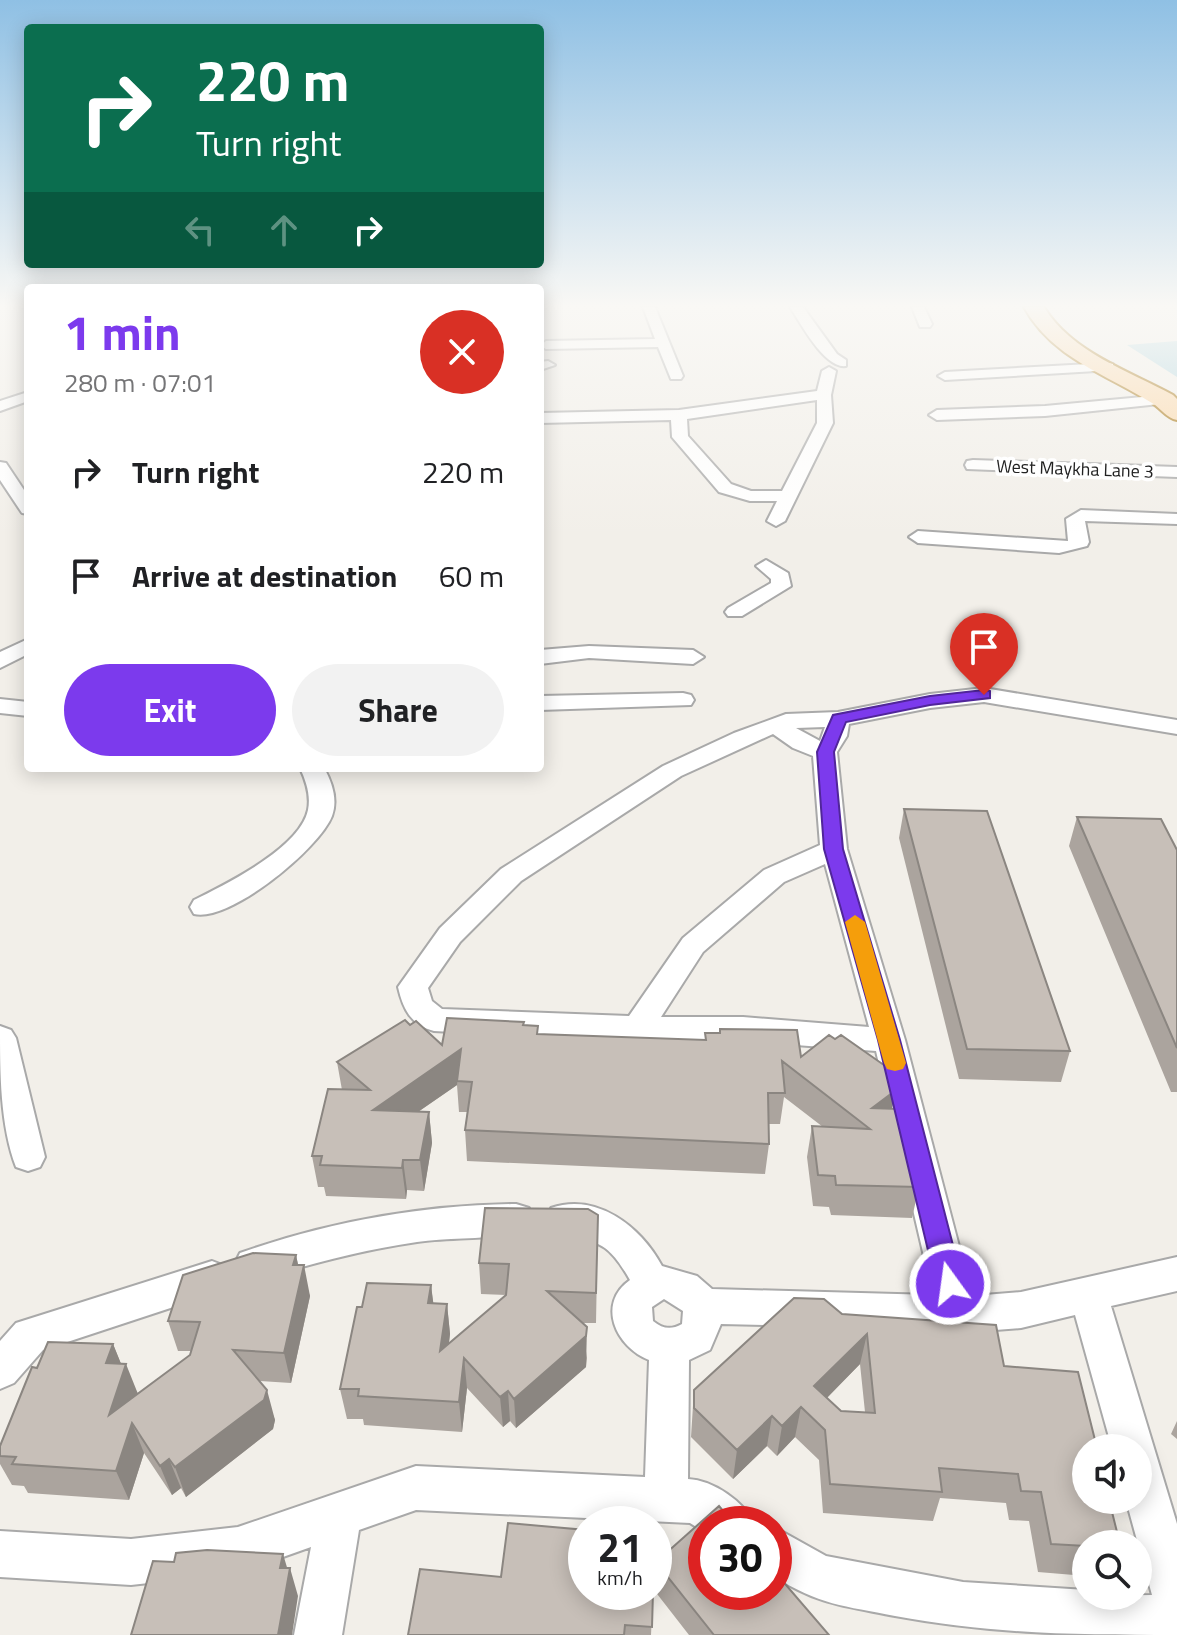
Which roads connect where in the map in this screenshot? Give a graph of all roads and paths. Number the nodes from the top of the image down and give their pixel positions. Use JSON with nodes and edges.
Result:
{"nodes":[{"id":1,"x":829,"y":383,"type":"edge"},
{"id":2,"x":1134,"y":383,"type":"edge"},
{"id":3,"x":4,"y":386,"type":"dead end"},
{"id":4,"x":24,"y":389,"type":"edge"},
{"id":5,"x":824,"y":395,"type":"junction"},
{"id":6,"x":24,"y":397,"type":"edge"},
{"id":7,"x":0,"y":406,"type":"edge"},
{"id":8,"x":1170,"y":406,"type":"edge"},
{"id":9,"x":679,"y":415,"type":"junction"},
{"id":10,"x":937,"y":415,"type":"dead end"},
{"id":11,"x":544,"y":418,"type":"edge"},
{"id":12,"x":973,"y":465,"type":"dead end"},
{"id":13,"x":0,"y":467,"type":"edge"},
{"id":14,"x":1177,"y":472,"type":"edge"},
{"id":15,"x":789,"y":496,"type":"junction"},
{"id":16,"x":24,"y":503,"type":"edge"},
{"id":17,"x":1177,"y":519,"type":"edge"},
{"id":18,"x":776,"y":521,"type":"dead end"},
{"id":19,"x":918,"y":537,"type":"dead end"},
{"id":20,"x":766,"y":566,"type":"dead end"},
{"id":21,"x":735,"y":612,"type":"dead end"},
{"id":22,"x":24,"y":647,"type":"edge"},
{"id":23,"x":544,"y":657,"type":"edge"},
{"id":24,"x":693,"y":657,"type":"dead end"},
{"id":25,"x":0,"y":661,"type":"edge"},
{"id":26,"x":683,"y":700,"type":"dead end"},
{"id":27,"x":544,"y":703,"type":"edge"},
{"id":28,"x":0,"y":706,"type":"edge"},
{"id":29,"x":24,"y":709,"type":"edge"},
{"id":30,"x":838,"y":719,"type":"junction"},
{"id":31,"x":776,"y":725,"type":"junction"},
{"id":32,"x":1177,"y":727,"type":"edge"},
{"id":33,"x":825,"y":752,"type":"junction"},
{"id":34,"x":314,"y":772,"type":"edge"},
{"id":35,"x":834,"y":849,"type":"junction"},
{"id":36,"x":204,"y":907,"type":"dead end"},
{"id":37,"x":638,"y":1027,"type":"junction"},
{"id":38,"x":0,"y":1038,"type":"edge"},
{"id":39,"x":889,"y":1040,"type":"junction"},
{"id":40,"x":28,"y":1157,"type":"dead end"},
{"id":41,"x":1177,"y":1274,"type":"edge"},
{"id":42,"x":652,"y":1285,"type":"junction"},
{"id":43,"x":1088,"y":1294,"type":"junction"},
{"id":44,"x":702,"y":1306,"type":"junction"},
{"id":45,"x":957,"y":1315,"type":"junction"},
{"id":46,"x":669,"y":1349,"type":"junction"},
{"id":47,"x":0,"y":1370,"type":"edge"},
{"id":48,"x":1129,"y":1434,"type":"edge"},
{"id":49,"x":666,"y":1499,"type":"junction"},
{"id":50,"x":704,"y":1506,"type":"edge"},
{"id":51,"x":1152,"y":1514,"type":"edge"},
{"id":52,"x":339,"y":1515,"type":"junction"},
{"id":53,"x":0,"y":1554,"type":"edge"},
{"id":54,"x":792,"y":1561,"type":"edge"},
{"id":55,"x":1177,"y":1601,"type":"edge"},
{"id":56,"x":1177,"y":1620,"type":"edge"},
{"id":57,"x":318,"y":1635,"type":"edge"}],
"edges":[{"from":1,"to":5,"type":"street"},
{"from":2,"to":8,"type":"main road"},
{"from":3,"to":4,"type":"street"},
{"from":5,"to":9,"type":"street"},
{"from":5,"to":15,"type":"street"},
{"from":6,"to":7,"type":"street"},
{"from":8,"to":10,"type":"street"},
{"from":9,"to":11,"type":"street"},
{"from":9,"to":15,"type":"street"},
{"from":12,"to":14,"type":"street","name":"West Maykha Lane 3"},
{"from":13,"to":16,"type":"street"},
{"from":15,"to":18,"type":"street"},
{"from":17,"to":19,"type":"street"},
{"from":20,"to":21,"type":"street"},
{"from":22,"to":25,"type":"street"},
{"from":23,"to":24,"type":"street"},
{"from":26,"to":27,"type":"street"},
{"from":28,"to":29,"type":"street"},
{"from":30,"to":31,"type":"street"},
{"from":30,"to":32,"type":"street"},
{"from":30,"to":33,"type":"street"},
{"from":31,"to":33,"type":"street"},
{"from":31,"to":37,"type":"street"},
{"from":33,"to":35,"type":"street"},
{"from":34,"to":36,"type":"street"},
{"from":35,"to":37,"type":"street"},
{"from":35,"to":39,"type":"street"},
{"from":37,"to":39,"type":"street"},
{"from":38,"to":40,"type":"street"},
{"from":39,"to":45,"type":"street"},
{"from":41,"to":43,"type":"street"},
{"from":42,"to":44,"type":"street"},
{"from":42,"to":46,"type":"street"},
{"from":42,"to":47,"type":"street"},
{"from":43,"to":45,"type":"street"},
{"from":43,"to":48,"type":"street"},
{"from":44,"to":45,"type":"street"},
{"from":44,"to":46,"type":"street"},
{"from":46,"to":49,"type":"street"},
{"from":49,"to":50,"type":"street"},
{"from":49,"to":52,"type":"street"},
{"from":51,"to":55,"type":"street"},
{"from":52,"to":53,"type":"street"},
{"from":52,"to":57,"type":"street"},
{"from":54,"to":56,"type":"street"}]}
